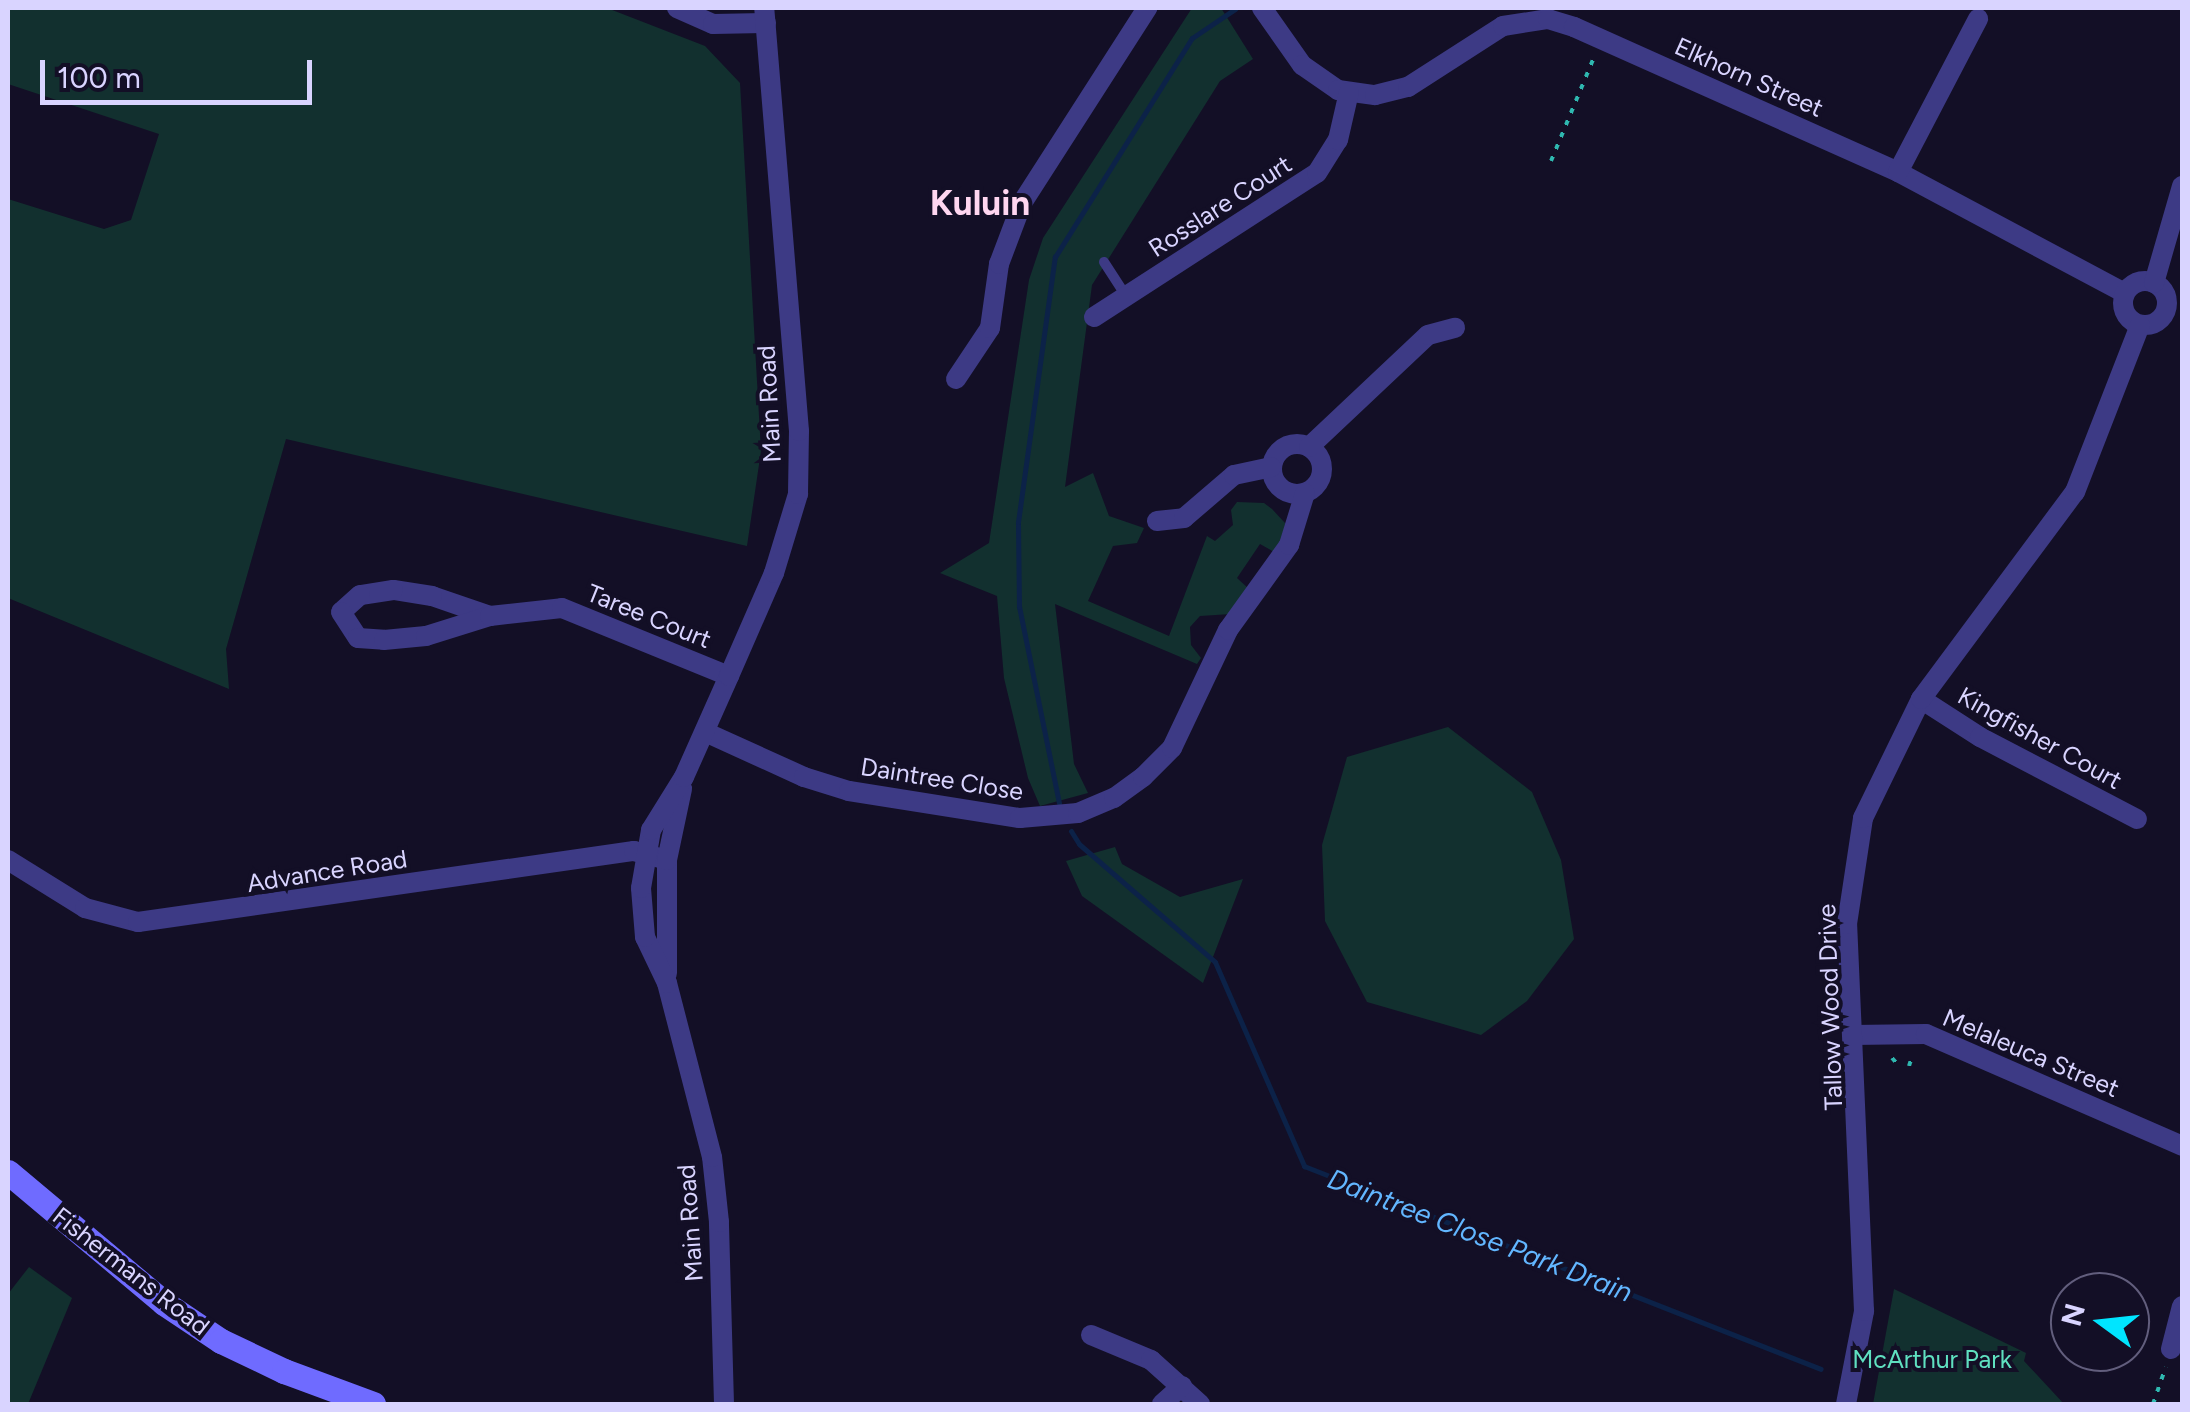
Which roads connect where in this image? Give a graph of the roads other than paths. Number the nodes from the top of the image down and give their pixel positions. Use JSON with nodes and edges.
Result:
{"nodes":[{"id":1,"x":677,"y":8,"type":"edge"},
{"id":2,"x":1147,"y":8,"type":"edge"},
{"id":3,"x":1262,"y":8,"type":"edge"},
{"id":4,"x":765,"y":15,"type":"edge"},
{"id":5,"x":1978,"y":19,"type":"dead end"},
{"id":6,"x":1350,"y":92,"type":"junction"},
{"id":7,"x":1898,"y":172,"type":"junction"},
{"id":8,"x":2182,"y":186,"type":"edge"},
{"id":9,"x":1104,"y":262,"type":"dead end"},
{"id":10,"x":2154,"y":283,"type":"junction"},
{"id":11,"x":2125,"y":293,"type":"junction"},
{"id":12,"x":1126,"y":296,"type":"junction"},
{"id":13,"x":2174,"y":316,"type":"edge"},
{"id":14,"x":1094,"y":318,"type":"dead end"},
{"id":15,"x":2140,"y":325,"type":"junction"},
{"id":16,"x":1455,"y":328,"type":"dead end"},
{"id":17,"x":956,"y":379,"type":"dead end"},
{"id":18,"x":1310,"y":446,"type":"junction"},
{"id":19,"x":1271,"y":467,"type":"junction"},
{"id":20,"x":1306,"y":494,"type":"junction"},
{"id":21,"x":1157,"y":520,"type":"dead end"},
{"id":22,"x":490,"y":616,"type":"junction"},
{"id":23,"x":729,"y":676,"type":"junction"},
{"id":24,"x":1921,"y":699,"type":"junction"},
{"id":25,"x":705,"y":732,"type":"junction"},
{"id":26,"x":684,"y":777,"type":"junction"},
{"id":27,"x":2136,"y":819,"type":"dead end"},
{"id":28,"x":644,"y":853,"type":"junction"},
{"id":29,"x":8,"y":860,"type":"edge"},
{"id":30,"x":667,"y":860,"type":"junction"},
{"id":31,"x":667,"y":984,"type":"junction"},
{"id":32,"x":1853,"y":1035,"type":"junction"},
{"id":33,"x":2182,"y":1146,"type":"edge"},
{"id":34,"x":8,"y":1172,"type":"edge"},
{"id":35,"x":2182,"y":1306,"type":"edge"},
{"id":36,"x":1091,"y":1336,"type":"dead end"},
{"id":37,"x":2171,"y":1349,"type":"road end"},
{"id":38,"x":1182,"y":1386,"type":"junction"},
{"id":39,"x":373,"y":1404,"type":"edge"},
{"id":40,"x":724,"y":1404,"type":"edge"},
{"id":41,"x":1162,"y":1404,"type":"edge"},
{"id":42,"x":1200,"y":1404,"type":"edge"},
{"id":43,"x":1846,"y":1404,"type":"edge"}],
"edges":[{"from":1,"to":4,"type":"street"},
{"from":2,"to":17,"type":"street"},
{"from":3,"to":6,"type":"street"},
{"from":4,"to":23,"type":"street","name":"Main Road"},
{"from":5,"to":7,"type":"street"},
{"from":6,"to":7,"type":"street","name":"Elkhorn Street"},
{"from":6,"to":12,"type":"street","name":"Rosslare Court"},
{"from":7,"to":11,"type":"street","name":"Elkhorn Street"},
{"from":8,"to":10,"type":"street"},
{"from":9,"to":12,"type":"lane"},
{"from":10,"to":11,"type":"street"},
{"from":10,"to":13,"type":"street"},
{"from":11,"to":15,"type":"street"},
{"from":12,"to":14,"type":"street","name":"Rosslare Court"},
{"from":13,"to":15,"type":"street"},
{"from":15,"to":24,"type":"street","name":"Tallow Wood Drive"},
{"from":16,"to":18,"type":"street"},
{"from":18,"to":19,"type":"street"},
{"from":18,"to":20,"type":"street"},
{"from":19,"to":20,"type":"street"},
{"from":19,"to":21,"type":"street"},
{"from":20,"to":25,"type":"street","name":"Daintree Close"},
{"from":22,"to":22,"type":"street","name":"Taree Court"},
{"from":22,"to":23,"type":"street","name":"Taree Court"},
{"from":23,"to":25,"type":"street","name":"Main Road"},
{"from":24,"to":27,"type":"street","name":"Kingfisher Court"},
{"from":24,"to":32,"type":"street","name":"Tallow Wood Drive"},
{"from":25,"to":26,"type":"street","name":"Main Road"},
{"from":26,"to":28,"type":"street","name":"Main Road"},
{"from":26,"to":30,"type":"street","name":"Main Road"},
{"from":28,"to":29,"type":"street","name":"Advance Road"},
{"from":28,"to":30,"type":"street","name":"Advance Road"},
{"from":28,"to":31,"type":"street","name":"Main Road"},
{"from":30,"to":31,"type":"street","name":"Main Road"},
{"from":31,"to":40,"type":"street","name":"Main Road"},
{"from":32,"to":33,"type":"street","name":"Melaleuca Street"},
{"from":32,"to":43,"type":"street","name":"Tallow Wood Drive"},
{"from":34,"to":39,"type":"main road","name":"Fishermans Road"},
{"from":35,"to":37,"type":"street"},
{"from":36,"to":38,"type":"street"},
{"from":38,"to":41,"type":"street"},
{"from":38,"to":42,"type":"street"}]}
